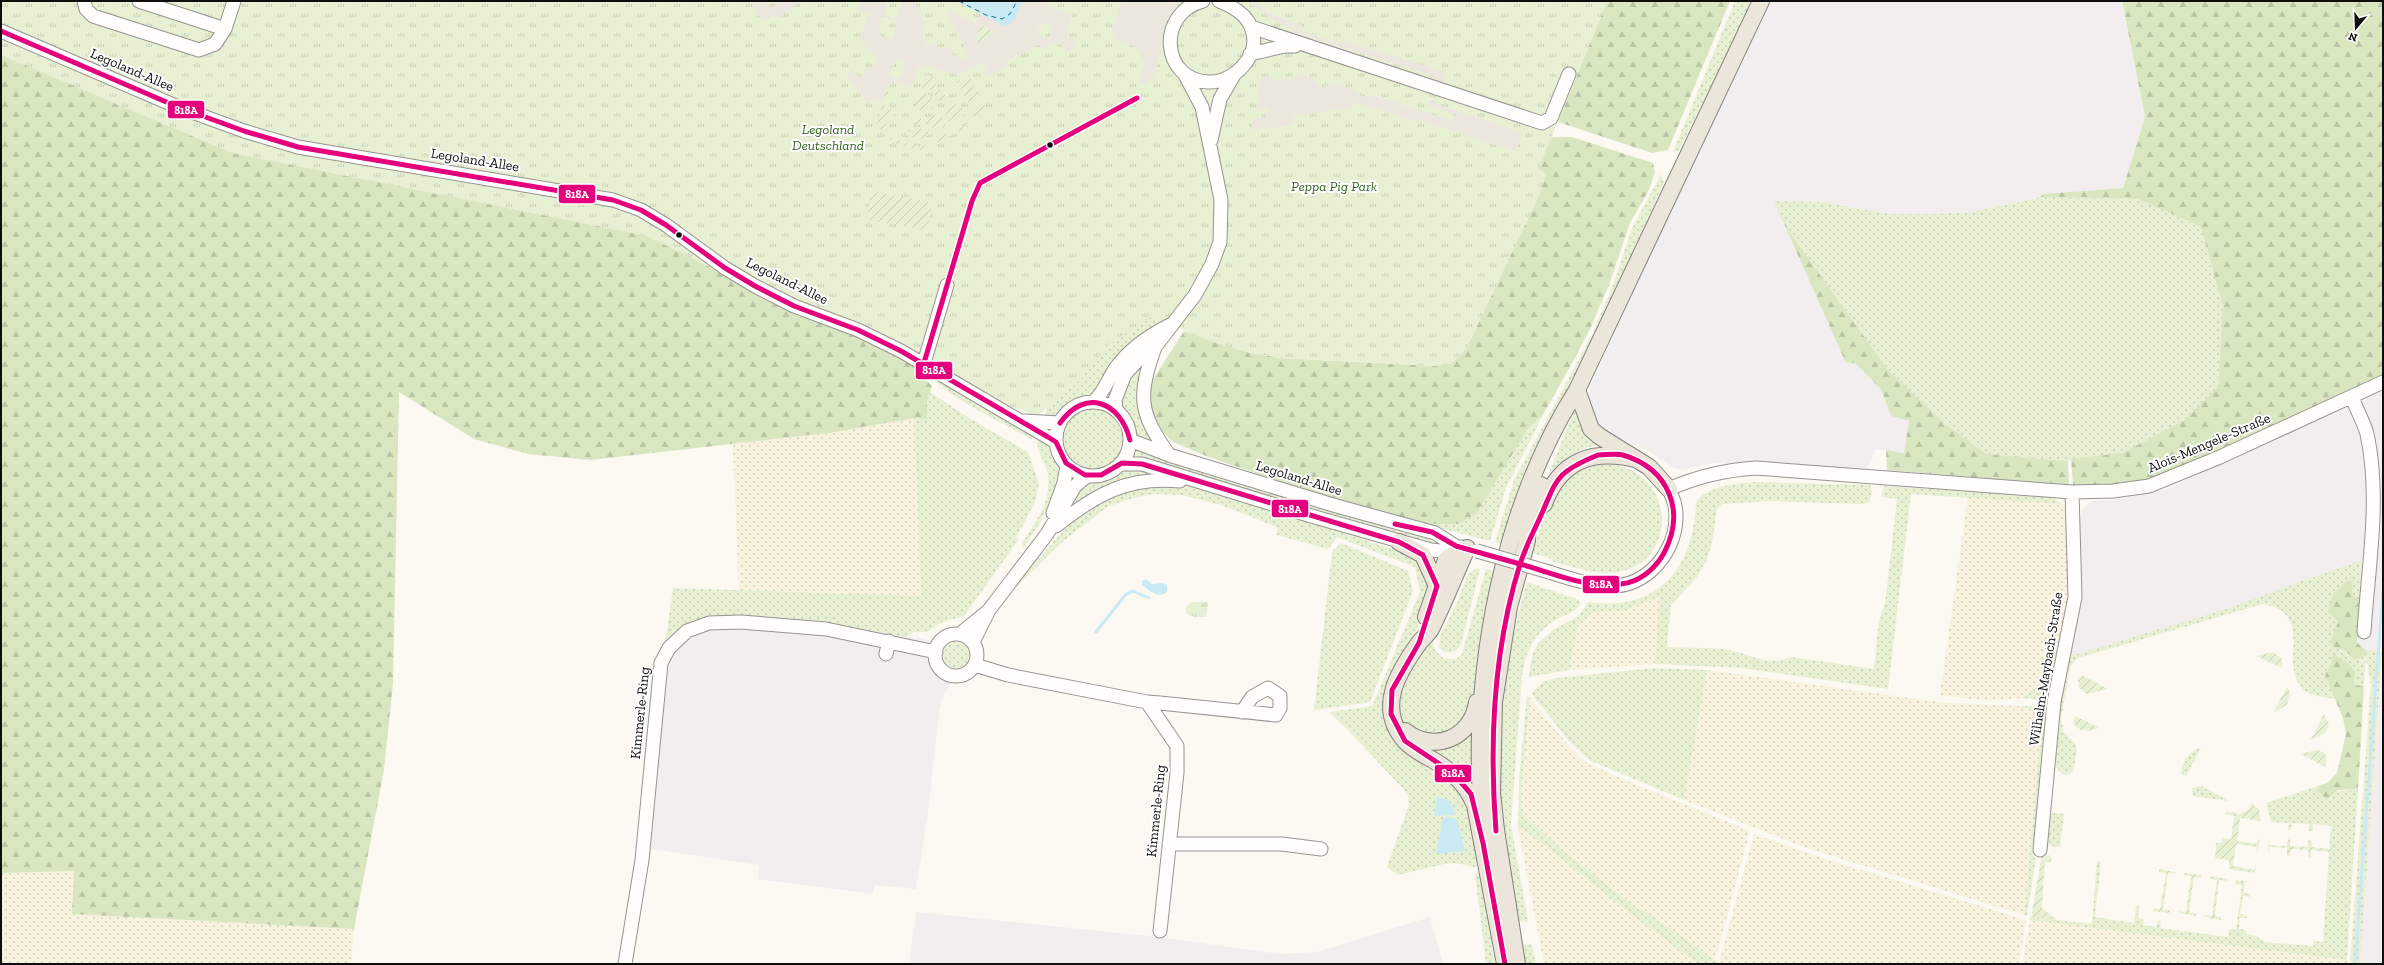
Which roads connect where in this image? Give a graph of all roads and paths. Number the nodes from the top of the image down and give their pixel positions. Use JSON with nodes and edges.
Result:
{"nodes":[{"id":1,"x":84,"y":1,"type":"edge"},
{"id":2,"x":139,"y":1,"type":"edge"},
{"id":3,"x":234,"y":1,"type":"edge"},
{"id":4,"x":1203,"y":1,"type":"edge"},
{"id":5,"x":1219,"y":1,"type":"edge"},
{"id":6,"x":1761,"y":1,"type":"edge"},
{"id":7,"x":174,"y":6,"type":"edge"},
{"id":8,"x":1251,"y":27,"type":"junction"},
{"id":9,"x":225,"y":29,"type":"junction"},
{"id":10,"x":1,"y":31,"type":"edge"},
{"id":11,"x":1305,"y":47,"type":"junction"},
{"id":12,"x":1250,"y":54,"type":"junction"},
{"id":13,"x":1184,"y":73,"type":"junction"},
{"id":14,"x":1569,"y":74,"type":"dead end"},
{"id":15,"x":1234,"y":75,"type":"junction"},
{"id":16,"x":1440,"y":82,"type":"dead end"},
{"id":17,"x":1434,"y":99,"type":"dead end"},
{"id":18,"x":1209,"y":145,"type":"junction"},
{"id":19,"x":948,"y":285,"type":"dead end"},
{"id":20,"x":1173,"y":324,"type":"junction"},
{"id":21,"x":1155,"y":347,"type":"junction"},
{"id":22,"x":924,"y":364,"type":"junction"},
{"id":23,"x":2383,"y":382,"type":"edge"},
{"id":24,"x":1577,"y":390,"type":"junction"},
{"id":25,"x":2352,"y":397,"type":"junction"},
{"id":26,"x":1093,"y":402,"type":"junction"},
{"id":27,"x":1116,"y":410,"type":"junction"},
{"id":28,"x":1019,"y":421,"type":"junction"},
{"id":29,"x":1060,"y":423,"type":"junction"},
{"id":30,"x":1130,"y":440,"type":"junction"},
{"id":31,"x":1056,"y":442,"type":"junction"},
{"id":32,"x":1169,"y":454,"type":"junction"},
{"id":33,"x":1635,"y":459,"type":"junction"},
{"id":34,"x":1120,"y":464,"type":"junction"},
{"id":35,"x":1067,"y":466,"type":"junction"},
{"id":36,"x":1087,"y":476,"type":"junction"},
{"id":37,"x":1210,"y":484,"type":"junction"},
{"id":38,"x":1669,"y":488,"type":"junction"},
{"id":39,"x":2072,"y":492,"type":"junction"},
{"id":40,"x":1047,"y":534,"type":"junction"},
{"id":41,"x":1528,"y":541,"type":"junction"},
{"id":42,"x":1399,"y":542,"type":"junction"},
{"id":43,"x":1467,"y":549,"type":"junction"},
{"id":44,"x":1437,"y":586,"type":"junction"},
{"id":45,"x":989,"y":610,"type":"junction"},
{"id":46,"x":2364,"y":632,"type":"dead end"},
{"id":47,"x":960,"y":634,"type":"junction"},
{"id":48,"x":972,"y":642,"type":"junction"},
{"id":49,"x":1419,"y":642,"type":"junction"},
{"id":50,"x":936,"y":652,"type":"junction"},
{"id":51,"x":975,"y":665,"type":"junction"},
{"id":52,"x":1484,"y":679,"type":"junction"},
{"id":53,"x":1147,"y":702,"type":"junction"},
{"id":54,"x":1242,"y":712,"type":"dead end"},
{"id":55,"x":1395,"y":722,"type":"junction"},
{"id":56,"x":1483,"y":843,"type":"junction"},
{"id":57,"x":1169,"y":844,"type":"junction"},
{"id":58,"x":1321,"y":849,"type":"dead end"},
{"id":59,"x":2040,"y":850,"type":"dead end"},
{"id":60,"x":1160,"y":931,"type":"dead end"},
{"id":61,"x":625,"y":964,"type":"edge"},
{"id":62,"x":1506,"y":964,"type":"edge"},
{"id":63,"x":1517,"y":964,"type":"edge"}],
"edges":[{"from":1,"to":9,"type":"street"},
{"from":2,"to":7,"type":"street"},
{"from":3,"to":9,"type":"street"},
{"from":4,"to":13,"type":"street"},
{"from":5,"to":8,"type":"street"},
{"from":6,"to":24,"type":"main road"},
{"from":7,"to":9,"type":"street"},
{"from":8,"to":11,"type":"street"},
{"from":8,"to":12,"type":"street"},
{"from":10,"to":22,"type":"street","name":"Legoland-Allee"},
{"from":11,"to":12,"type":"street"},
{"from":11,"to":14,"type":"street"},
{"from":12,"to":15,"type":"street"},
{"from":13,"to":15,"type":"street"},
{"from":13,"to":18,"type":"street"},
{"from":15,"to":18,"type":"street"},
{"from":16,"to":17,"type":"street"},
{"from":18,"to":20,"type":"street"},
{"from":19,"to":22,"type":"street"},
{"from":20,"to":21,"type":"street"},
{"from":20,"to":26,"type":"street"},
{"from":21,"to":27,"type":"street"},
{"from":21,"to":32,"type":"street"},
{"from":22,"to":28,"type":"street","name":"Legoland-Allee"},
{"from":23,"to":25,"type":"street","name":"Alois-Mengele-Straße"},
{"from":24,"to":33,"type":"main road"},
{"from":24,"to":41,"type":"main road"},
{"from":24,"to":52,"type":"main road"},
{"from":25,"to":39,"type":"street","name":"Alois-Mengele-Straße"},
{"from":25,"to":46,"type":"street"},
{"from":26,"to":27,"type":"street"},
{"from":26,"to":29,"type":"street"},
{"from":27,"to":30,"type":"street"},
{"from":28,"to":29,"type":"street","name":"Legoland-Allee"},
{"from":28,"to":31,"type":"street","name":"Legoland-Allee"},
{"from":29,"to":31,"type":"street"},
{"from":30,"to":32,"type":"street","name":"Legoland-Allee"},
{"from":30,"to":34,"type":"street"},
{"from":31,"to":35,"type":"street"},
{"from":32,"to":43,"type":"street","name":"Legoland-Allee"},
{"from":33,"to":38,"type":"main road"},
{"from":33,"to":41,"type":"main road"},
{"from":34,"to":36,"type":"street"},
{"from":34,"to":37,"type":"street"},
{"from":35,"to":36,"type":"street"},
{"from":35,"to":40,"type":"street"},
{"from":36,"to":40,"type":"street"},
{"from":37,"to":40,"type":"street"},
{"from":37,"to":42,"type":"street"},
{"from":38,"to":39,"type":"street","name":"Alois-Mengele-Straße"},
{"from":38,"to":43,"type":"street","bridge":true},
{"from":39,"to":59,"type":"street","name":"Wilhelm-Maybach-Straße"},
{"from":40,"to":45,"type":"street"},
{"from":41,"to":63,"type":"main road"},
{"from":42,"to":43,"type":"street"},
{"from":42,"to":44,"type":"main road"},
{"from":43,"to":44,"type":"main road"},
{"from":43,"to":49,"type":"main road"},
{"from":44,"to":49,"type":"main road"},
{"from":45,"to":47,"type":"street"},
{"from":45,"to":48,"type":"street"},
{"from":47,"to":48,"type":"street"},
{"from":47,"to":50,"type":"street"},
{"from":48,"to":51,"type":"street"},
{"from":49,"to":55,"type":"main road"},
{"from":50,"to":51,"type":"street"},
{"from":50,"to":61,"type":"street","name":"Kimmerle-Ring"},
{"from":51,"to":53,"type":"street"},
{"from":52,"to":55,"type":"main road"},
{"from":52,"to":56,"type":"main road"},
{"from":53,"to":54,"type":"street"},
{"from":53,"to":57,"type":"street","name":"Kimmerle-Ring"},
{"from":55,"to":56,"type":"main road"},
{"from":56,"to":62,"type":"main road"},
{"from":57,"to":58,"type":"street"},
{"from":57,"to":60,"type":"street","name":"Kimmerle-Ring"}]}
